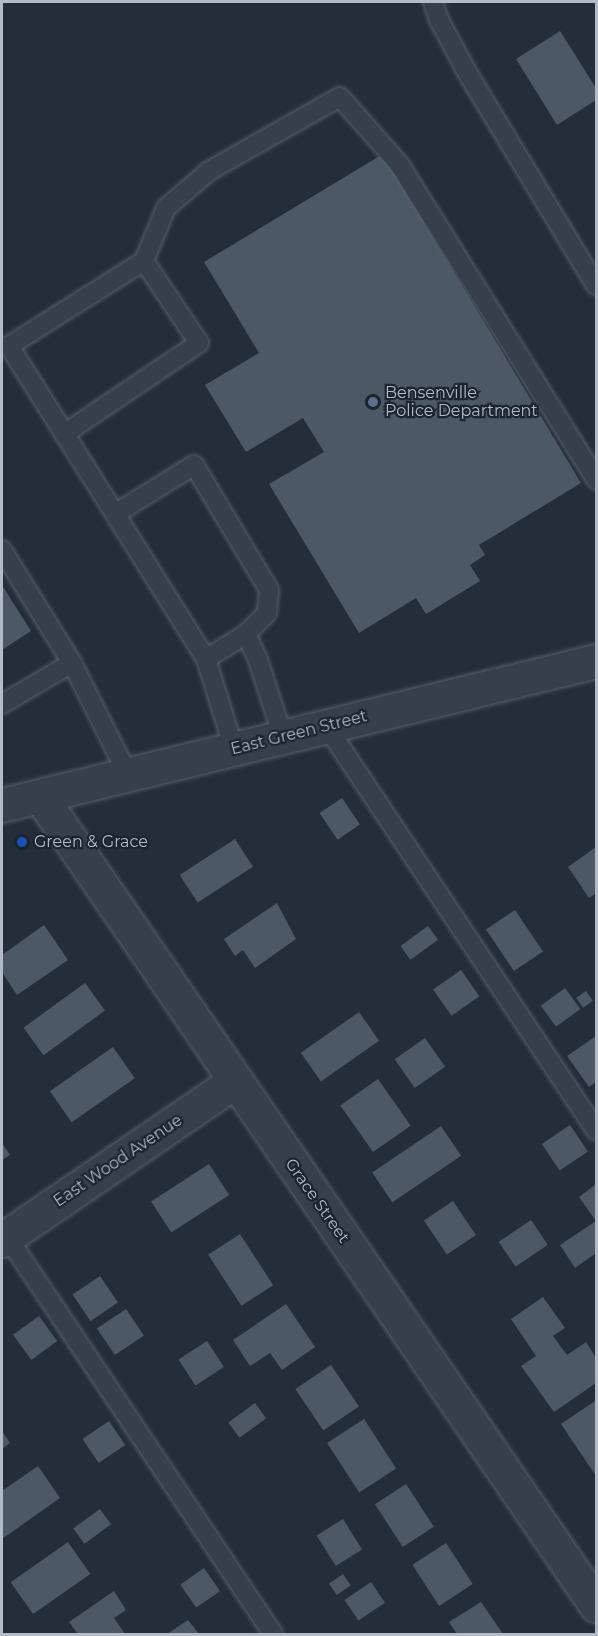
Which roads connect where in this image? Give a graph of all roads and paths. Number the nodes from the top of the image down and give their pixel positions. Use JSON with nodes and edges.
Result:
{"nodes":[{"id":1,"x":433,"y":2,"type":"edge"},
{"id":2,"x":144,"y":261,"type":"junction"},
{"id":3,"x":597,"y":285,"type":"edge"},
{"id":4,"x":64,"y":434,"type":"junction"},
{"id":5,"x":597,"y":478,"type":"edge"},
{"id":6,"x":115,"y":514,"type":"junction"},
{"id":7,"x":2,"y":550,"type":"edge"},
{"id":8,"x":246,"y":634,"type":"junction"},
{"id":9,"x":206,"y":659,"type":"junction"},
{"id":10,"x":597,"y":661,"type":"edge"},
{"id":11,"x":72,"y":663,"type":"junction"},
{"id":12,"x":2,"y":704,"type":"edge"},
{"id":13,"x":327,"y":727,"type":"junction"},
{"id":14,"x":283,"y":737,"type":"junction"},
{"id":15,"x":234,"y":749,"type":"junction"},
{"id":16,"x":128,"y":775,"type":"junction"},
{"id":17,"x":40,"y":796,"type":"junction"},
{"id":18,"x":2,"y":805,"type":"edge"},
{"id":19,"x":234,"y":1082,"type":"junction"},
{"id":20,"x":597,"y":1130,"type":"edge"},
{"id":21,"x":3,"y":1235,"type":"edge"},
{"id":22,"x":597,"y":1605,"type":"edge"},
{"id":23,"x":273,"y":1635,"type":"edge"}],
"edges":[{"from":1,"to":3,"type":"lane"},
{"from":2,"to":4,"type":"lane"},
{"from":2,"to":4,"type":"lane"},
{"from":2,"to":5,"type":"lane"},
{"from":4,"to":6,"type":"lane"},
{"from":6,"to":8,"type":"lane"},
{"from":6,"to":9,"type":"lane"},
{"from":7,"to":11,"type":"lane"},
{"from":8,"to":9,"type":"lane"},
{"from":8,"to":14,"type":"lane"},
{"from":9,"to":15,"type":"lane"},
{"from":10,"to":13,"type":"street","name":"East Green Street"},
{"from":11,"to":12,"type":"lane"},
{"from":11,"to":16,"type":"lane"},
{"from":13,"to":14,"type":"street","name":"East Green Street"},
{"from":13,"to":20,"type":"lane"},
{"from":14,"to":15,"type":"street","name":"East Green Street"},
{"from":15,"to":16,"type":"street","name":"East Green Street"},
{"from":16,"to":17,"type":"street","name":"East Green Street"},
{"from":17,"to":18,"type":"street","name":"East Green Street"},
{"from":17,"to":19,"type":"street","name":"Grace Street"},
{"from":19,"to":21,"type":"street","name":"East Wood Avenue"},
{"from":19,"to":22,"type":"street","name":"Grace Street"},
{"from":21,"to":23,"type":"lane"}]}
